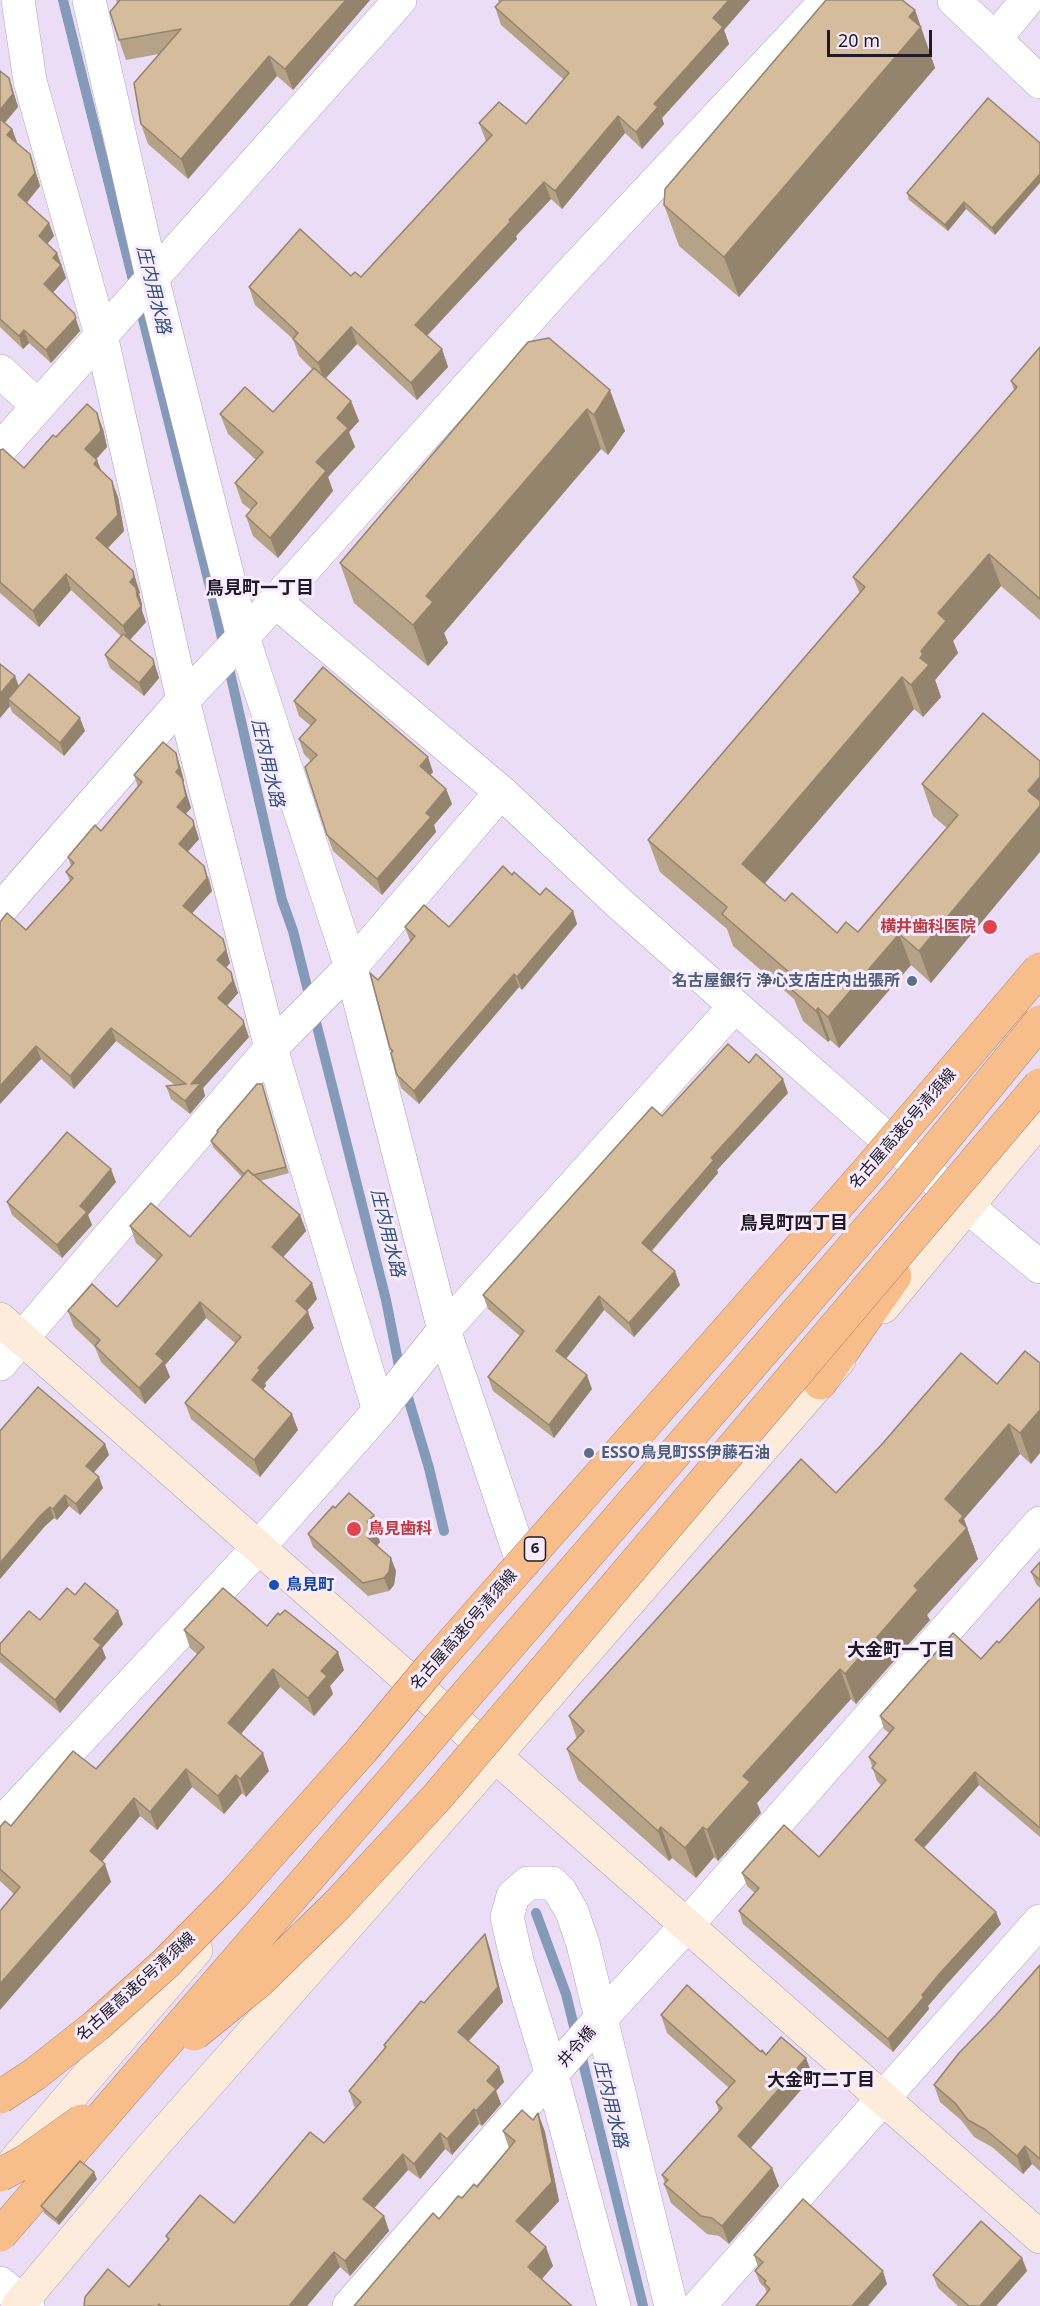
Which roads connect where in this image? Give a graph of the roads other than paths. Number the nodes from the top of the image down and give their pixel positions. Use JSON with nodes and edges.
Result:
{"nodes":[{"id":1,"x":89,"y":0,"type":"edge"},
{"id":2,"x":400,"y":0,"type":"edge"},
{"id":3,"x":827,"y":0,"type":"edge"},
{"id":4,"x":954,"y":0,"type":"edge"},
{"id":5,"x":1027,"y":0,"type":"edge"},
{"id":6,"x":16,"y":9,"type":"edge"},
{"id":7,"x":995,"y":39,"type":"junction"},
{"id":8,"x":1040,"y":82,"type":"edge"},
{"id":9,"x":152,"y":277,"type":"junction"},
{"id":10,"x":101,"y":335,"type":"junction"},
{"id":11,"x":0,"y":371,"type":"edge"},
{"id":12,"x":38,"y":406,"type":"junction"},
{"id":13,"x":0,"y":449,"type":"edge"},
{"id":14,"x":275,"y":601,"type":"junction"},
{"id":15,"x":243,"y":637,"type":"junction"},
{"id":16,"x":183,"y":700,"type":"junction"},
{"id":17,"x":501,"y":792,"type":"junction"},
{"id":18,"x":0,"y":910,"type":"edge"},
{"id":19,"x":1040,"y":962,"type":"edge"},
{"id":20,"x":351,"y":967,"type":"junction"},
{"id":21,"x":1040,"y":969,"type":"edge"},
{"id":22,"x":735,"y":1006,"type":"junction"},
{"id":23,"x":1040,"y":1022,"type":"edge"},
{"id":24,"x":271,"y":1048,"type":"junction"},
{"id":25,"x":1040,"y":1078,"type":"edge"},
{"id":26,"x":1040,"y":1085,"type":"edge"},
{"id":27,"x":1040,"y":1119,"type":"edge"},
{"id":28,"x":889,"y":1141,"type":"junction"},
{"id":29,"x":959,"y":1200,"type":"junction"},
{"id":30,"x":1040,"y":1267,"type":"edge"},
{"id":31,"x":11,"y":1329,"type":"edge"},
{"id":32,"x":444,"y":1330,"type":"junction"},
{"id":33,"x":0,"y":1364,"type":"edge"},
{"id":34,"x":820,"y":1383,"type":"joint"},
{"id":35,"x":379,"y":1411,"type":"junction"},
{"id":36,"x":1040,"y":1523,"type":"edge"},
{"id":37,"x":258,"y":1548,"type":"junction"},
{"id":38,"x":523,"y":1564,"type":"junction"},
{"id":39,"x":420,"y":1690,"type":"junction"},
{"id":40,"x":494,"y":1756,"type":"junction"},
{"id":41,"x":0,"y":1825,"type":"edge"},
{"id":42,"x":1040,"y":1921,"type":"edge"},
{"id":43,"x":687,"y":1926,"type":"junction"},
{"id":44,"x":602,"y":2018,"type":"junction"},
{"id":45,"x":552,"y":2075,"type":"junction"},
{"id":46,"x":0,"y":2097,"type":"edge"},
{"id":47,"x":882,"y":2098,"type":"junction"},
{"id":48,"x":0,"y":2177,"type":"edge"},
{"id":49,"x":0,"y":2235,"type":"edge"},
{"id":50,"x":1040,"y":2237,"type":"edge"},
{"id":51,"x":17,"y":2299,"type":"edge"},
{"id":52,"x":349,"y":2306,"type":"edge"},
{"id":53,"x":614,"y":2306,"type":"edge"},
{"id":54,"x":671,"y":2306,"type":"edge"},
{"id":55,"x":699,"y":2306,"type":"edge"}],
"edges":[{"from":1,"to":9,"type":"street"},
{"from":2,"to":9,"type":"street"},
{"from":3,"to":14,"type":"street"},
{"from":4,"to":7,"type":"street"},
{"from":5,"to":7,"type":"street"},
{"from":6,"to":10,"type":"street"},
{"from":7,"to":8,"type":"street"},
{"from":9,"to":10,"type":"street"},
{"from":9,"to":15,"type":"street"},
{"from":10,"to":12,"type":"street"},
{"from":10,"to":16,"type":"street"},
{"from":11,"to":12,"type":"street"},
{"from":12,"to":13,"type":"street"},
{"from":14,"to":15,"type":"street"},
{"from":14,"to":17,"type":"street"},
{"from":15,"to":16,"type":"street"},
{"from":15,"to":20,"type":"street"},
{"from":16,"to":18,"type":"street"},
{"from":16,"to":24,"type":"street"},
{"from":17,"to":20,"type":"street"},
{"from":17,"to":22,"type":"street"},
{"from":19,"to":28,"type":"street"},
{"from":20,"to":24,"type":"street"},
{"from":20,"to":32,"type":"street"},
{"from":21,"to":38,"type":"highway","name":"名古屋高速6号清須線","number":"6","bridge":true},
{"from":22,"to":28,"type":"street"},
{"from":22,"to":32,"type":"street"},
{"from":23,"to":49,"type":"highway","bridge":true},
{"from":24,"to":31,"type":"street"},
{"from":24,"to":35,"type":"street"},
{"from":25,"to":29,"type":"highway"},
{"from":26,"to":48,"type":"highway","bridge":true},
{"from":27,"to":29,"type":"street"},
{"from":28,"to":29,"type":"street"},
{"from":28,"to":38,"type":"street"},
{"from":29,"to":30,"type":"street"},
{"from":29,"to":34,"type":"highway"},
{"from":31,"to":33,"type":"street"},
{"from":31,"to":37,"type":"street"},
{"from":32,"to":35,"type":"street"},
{"from":32,"to":38,"type":"street"},
{"from":34,"to":40,"type":"street"},
{"from":35,"to":37,"type":"street"},
{"from":36,"to":43,"type":"street","name":"井令橋"},
{"from":37,"to":39,"type":"street"},
{"from":37,"to":41,"type":"street"},
{"from":38,"to":39,"type":"street"},
{"from":38,"to":46,"type":"highway","name":"名古屋高速6号清須線","number":"6","bridge":true},
{"from":39,"to":40,"type":"street"},
{"from":39,"to":48,"type":"street"},
{"from":40,"to":43,"type":"street"},
{"from":40,"to":51,"type":"street"},
{"from":42,"to":47,"type":"street"},
{"from":43,"to":44,"type":"street","name":"井令橋"},
{"from":43,"to":47,"type":"street"},
{"from":44,"to":45,"type":"street","name":"井令橋"},
{"from":44,"to":45,"type":"street"},
{"from":44,"to":54,"type":"street"},
{"from":45,"to":52,"type":"street","name":"井令橋"},
{"from":45,"to":53,"type":"street"},
{"from":47,"to":50,"type":"street"},
{"from":47,"to":55,"type":"street"}]}
